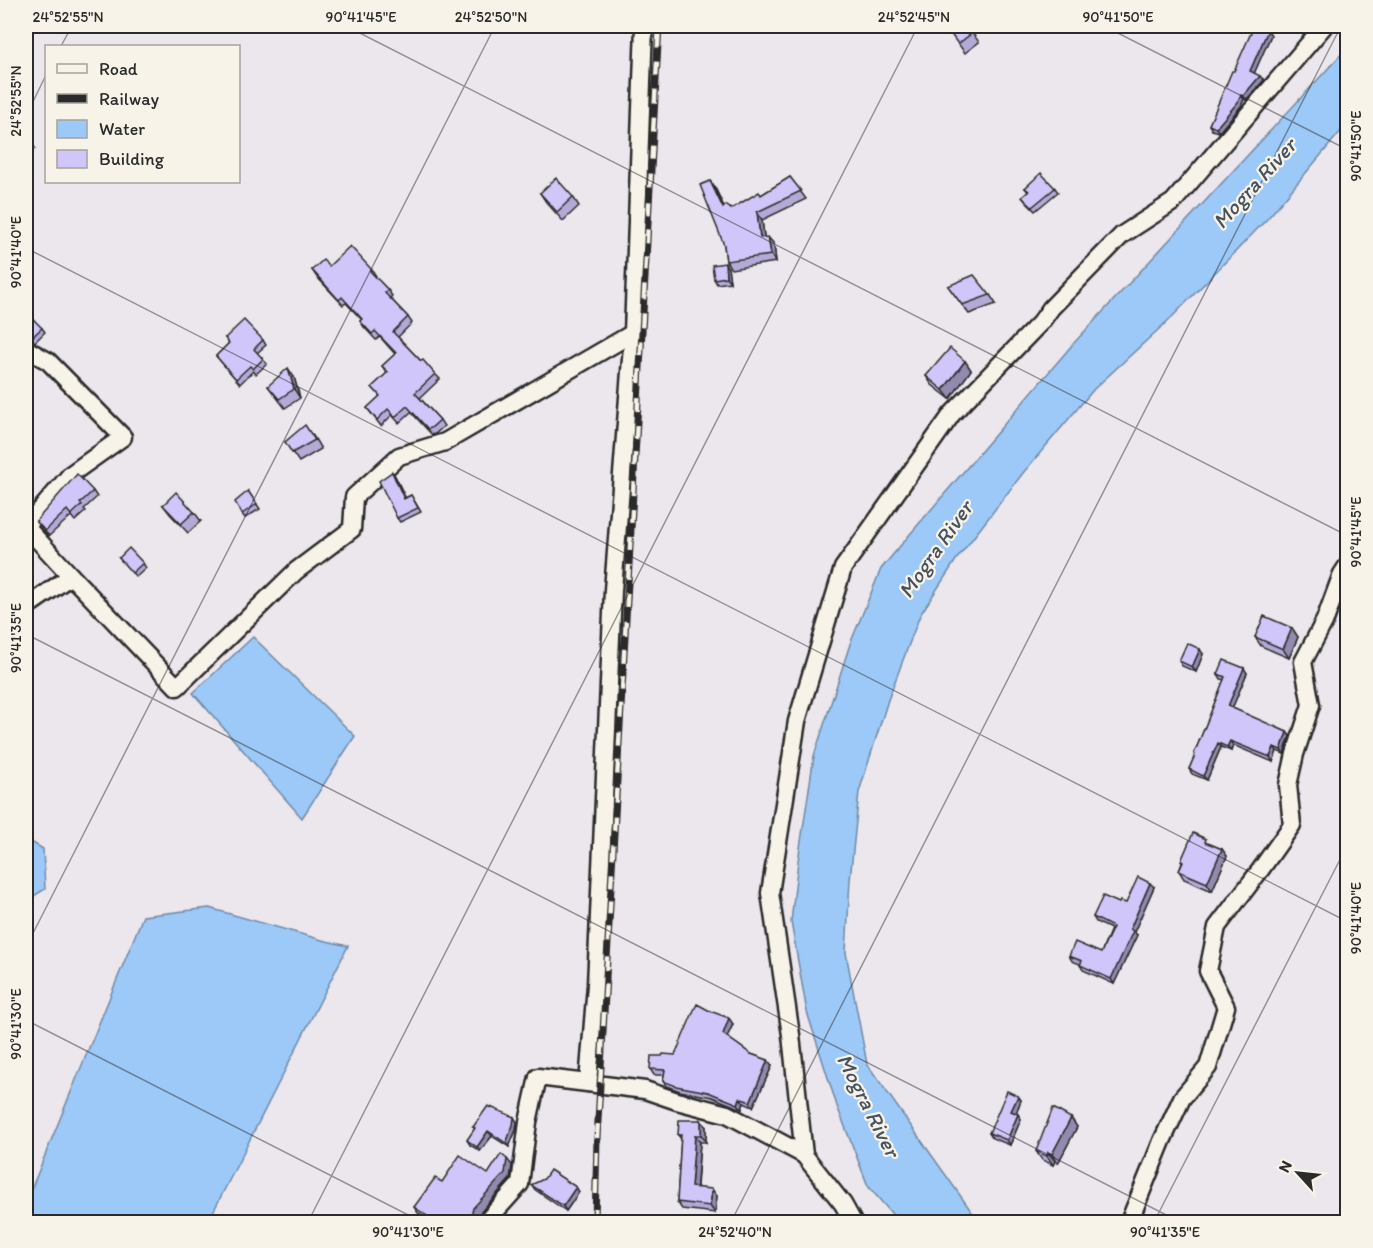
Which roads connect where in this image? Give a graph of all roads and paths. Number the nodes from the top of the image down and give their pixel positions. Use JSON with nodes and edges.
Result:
{"nodes":[{"id":1,"x":644,"y":26,"type":"edge"},
{"id":2,"x":1324,"y":26,"type":"edge"},
{"id":3,"x":633,"y":333,"type":"junction"},
{"id":4,"x":26,"y":349,"type":"edge"},
{"id":5,"x":1347,"y":565,"type":"edge"},
{"id":6,"x":71,"y":576,"type":"junction"},
{"id":7,"x":26,"y":607,"type":"edge"},
{"id":8,"x":588,"y":1083,"type":"junction"},
{"id":9,"x":804,"y":1155,"type":"junction"},
{"id":10,"x":486,"y":1222,"type":"edge"},
{"id":11,"x":854,"y":1222,"type":"edge"},
{"id":12,"x":1129,"y":1222,"type":"edge"}],
"edges":[{"from":1,"to":3,"type":"street"},
{"from":2,"to":9,"type":"street"},
{"from":3,"to":6,"type":"street"},
{"from":3,"to":8,"type":"street"},
{"from":4,"to":6,"type":"street"},
{"from":5,"to":12,"type":"street"},
{"from":6,"to":7,"type":"street"},
{"from":8,"to":9,"type":"street"},
{"from":8,"to":10,"type":"street"},
{"from":9,"to":11,"type":"street"}]}
